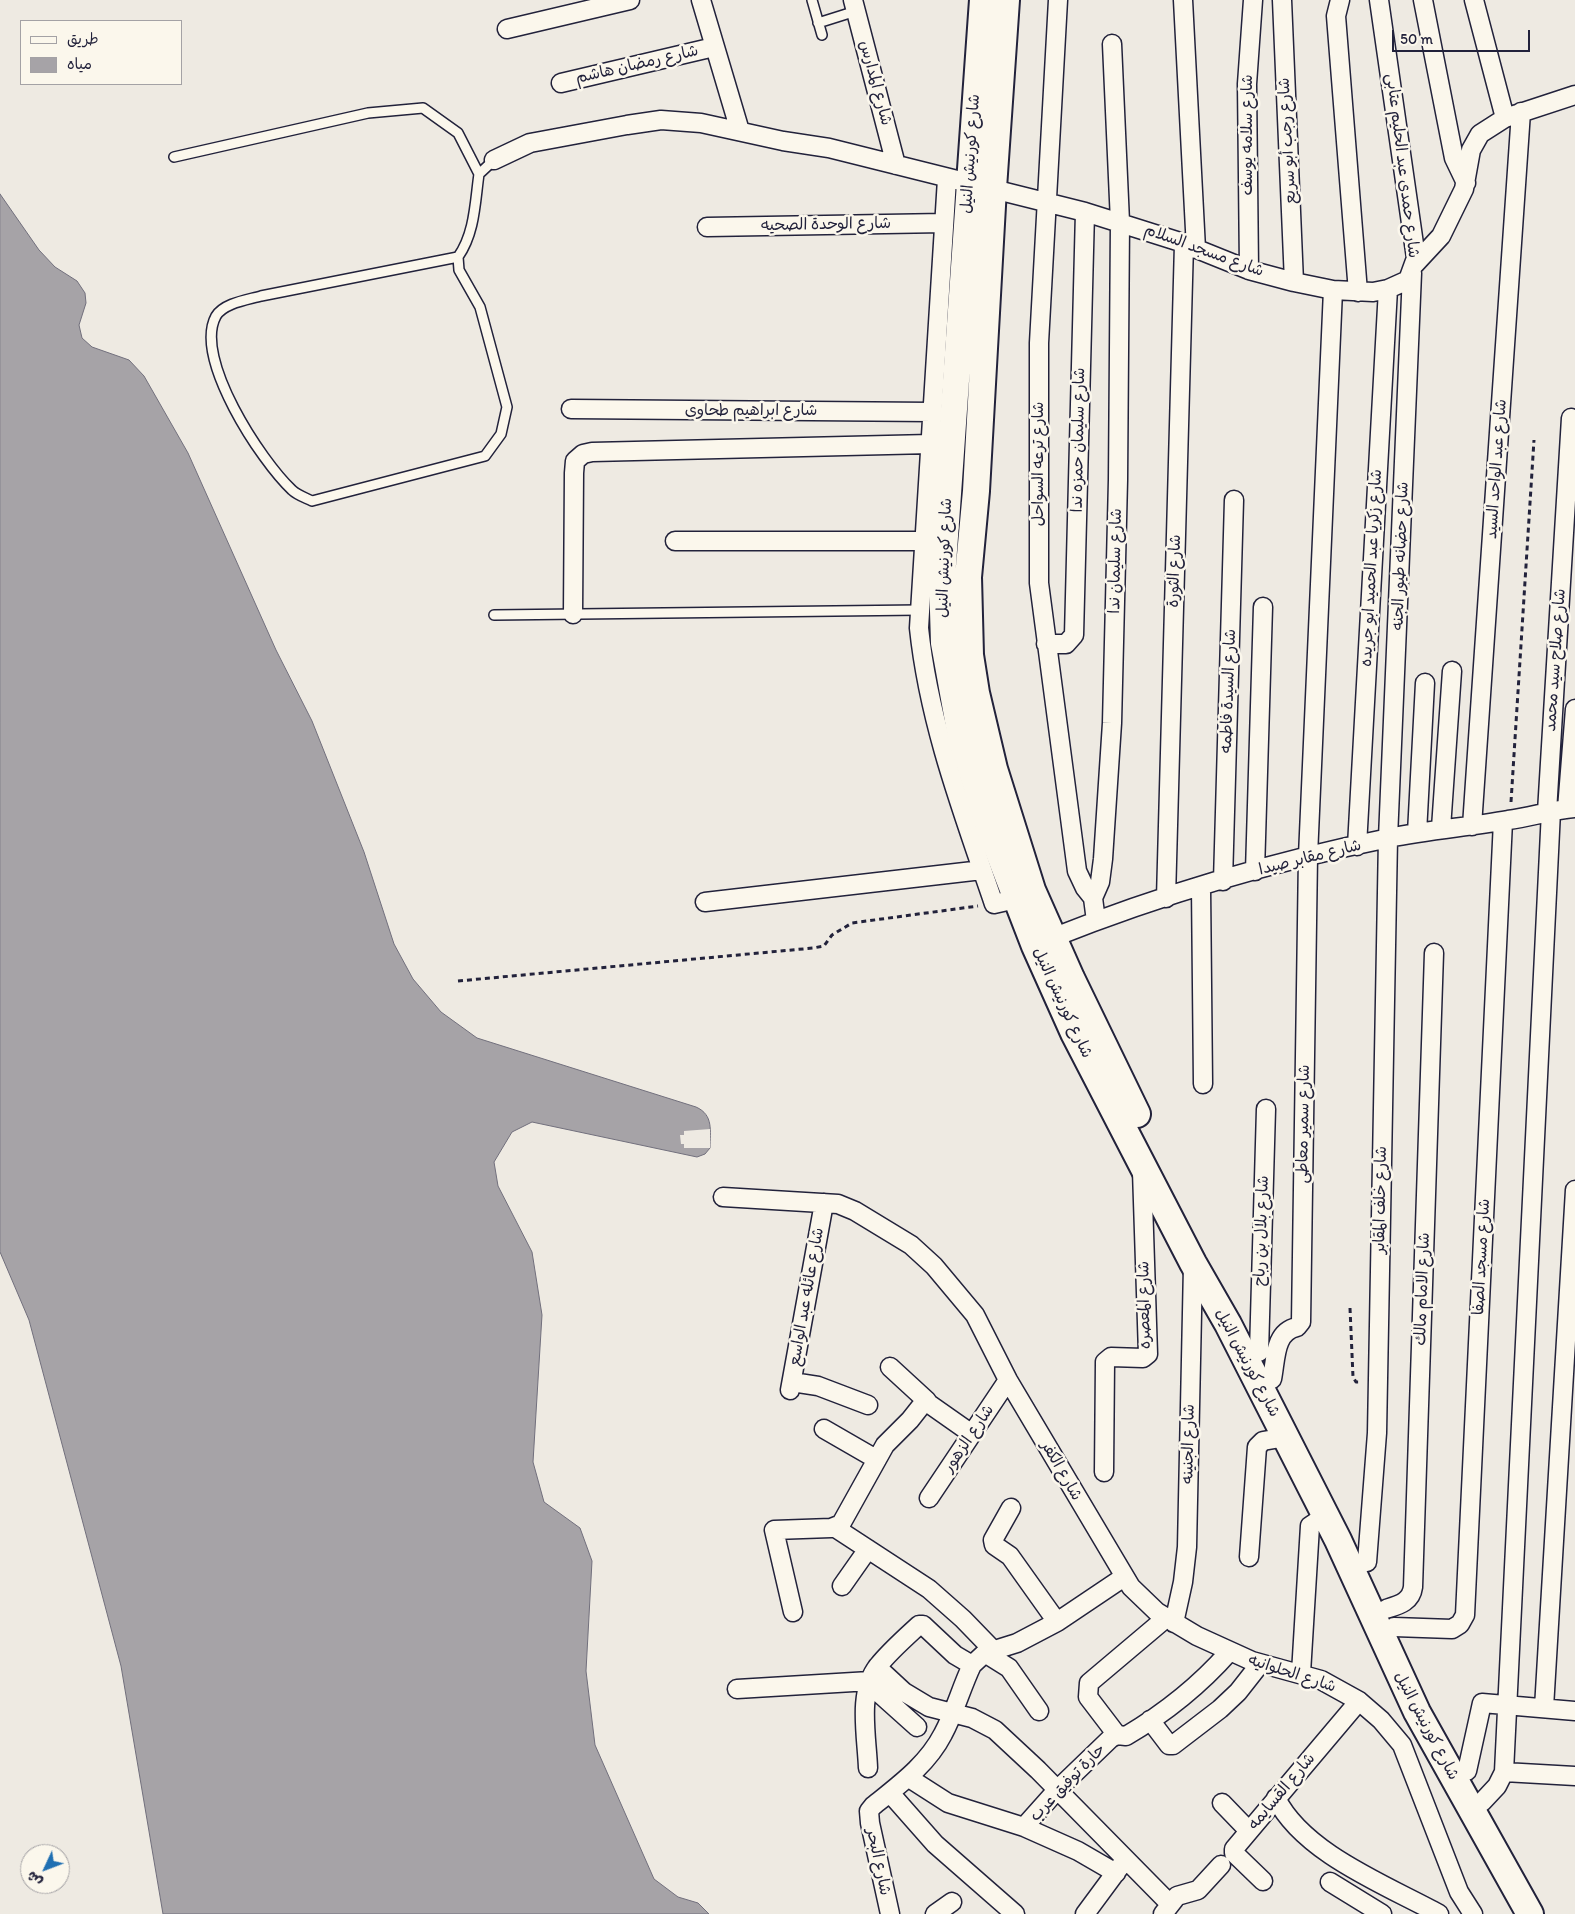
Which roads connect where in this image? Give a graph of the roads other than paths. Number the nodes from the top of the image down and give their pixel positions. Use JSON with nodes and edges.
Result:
{"nodes":[{"id":1,"x":630,"y":0,"type":"edge"},
{"id":2,"x":701,"y":0,"type":"edge"},
{"id":3,"x":812,"y":0,"type":"edge"},
{"id":4,"x":983,"y":0,"type":"edge"},
{"id":5,"x":1006,"y":0,"type":"edge"},
{"id":6,"x":1058,"y":0,"type":"edge"},
{"id":7,"x":1183,"y":0,"type":"edge"},
{"id":8,"x":1253,"y":0,"type":"edge"},
{"id":9,"x":1282,"y":0,"type":"edge"},
{"id":10,"x":1340,"y":0,"type":"edge"},
{"id":11,"x":1379,"y":0,"type":"edge"},
{"id":12,"x":1422,"y":0,"type":"edge"},
{"id":13,"x":1474,"y":0,"type":"edge"},
{"id":14,"x":854,"y":6,"type":"edge"},
{"id":15,"x":818,"y":23,"type":"junction"},
{"id":16,"x":507,"y":29,"type":"dead end"},
{"id":17,"x":822,"y":35,"type":"dead end"},
{"id":18,"x":1112,"y":44,"type":"dead end"},
{"id":19,"x":714,"y":47,"type":"junction"},
{"id":20,"x":561,"y":83,"type":"dead end"},
{"id":21,"x":1575,"y":95,"type":"edge"},
{"id":22,"x":1513,"y":115,"type":"junction"},
{"id":23,"x":740,"y":131,"type":"junction"},
{"id":24,"x":174,"y":157,"type":"dead end"},
{"id":25,"x":494,"y":160,"type":"joint"},
{"id":26,"x":896,"y":165,"type":"junction"},
{"id":27,"x":479,"y":174,"type":"junction"},
{"id":28,"x":969,"y":183,"type":"junction"},
{"id":29,"x":1466,"y":183,"type":"junction"},
{"id":30,"x":1046,"y":202,"type":"junction"},
{"id":31,"x":1085,"y":212,"type":"junction"},
{"id":32,"x":1120,"y":222,"type":"junction"},
{"id":33,"x":944,"y":223,"type":"junction"},
{"id":34,"x":707,"y":227,"type":"dead end"},
{"id":35,"x":1190,"y":246,"type":"junction"},
{"id":36,"x":458,"y":257,"type":"junction"},
{"id":37,"x":1414,"y":269,"type":"junction"},
{"id":38,"x":1249,"y":270,"type":"junction"},
{"id":39,"x":1294,"y":282,"type":"junction"},
{"id":40,"x":1333,"y":290,"type":"junction"},
{"id":41,"x":1388,"y":290,"type":"junction"},
{"id":42,"x":1358,"y":292,"type":"junction"},
{"id":43,"x":571,"y":409,"type":"dead end"},
{"id":44,"x":932,"y":412,"type":"junction"},
{"id":45,"x":1571,"y":418,"type":"dead end"},
{"id":46,"x":930,"y":444,"type":"junction"},
{"id":47,"x":1234,"y":500,"type":"dead end"},
{"id":48,"x":675,"y":541,"type":"dead end"},
{"id":49,"x":924,"y":542,"type":"junction"},
{"id":50,"x":1263,"y":607,"type":"dead end"},
{"id":51,"x":920,"y":610,"type":"junction"},
{"id":52,"x":573,"y":614,"type":"junction"},
{"id":53,"x":494,"y":615,"type":"dead end"},
{"id":54,"x":1046,"y":644,"type":"junction"},
{"id":55,"x":1452,"y":671,"type":"dead end"},
{"id":56,"x":1425,"y":683,"type":"dead end"},
{"id":57,"x":1575,"y":709,"type":"edge"},
{"id":58,"x":973,"y":734,"type":"junction"},
{"id":59,"x":1560,"y":810,"type":"edge"},
{"id":60,"x":1506,"y":821,"type":"junction"},
{"id":61,"x":1472,"y":826,"type":"junction"},
{"id":62,"x":1442,"y":828,"type":"junction"},
{"id":63,"x":1417,"y":833,"type":"junction"},
{"id":64,"x":1388,"y":838,"type":"junction"},
{"id":65,"x":1357,"y":846,"type":"junction"},
{"id":66,"x":1308,"y":856,"type":"junction"},
{"id":67,"x":982,"y":870,"type":"junction"},
{"id":68,"x":1255,"y":871,"type":"junction"},
{"id":69,"x":1223,"y":881,"type":"junction"},
{"id":70,"x":1201,"y":887,"type":"junction"},
{"id":71,"x":1093,"y":898,"type":"junction"},
{"id":72,"x":1166,"y":898,"type":"junction"},
{"id":73,"x":1005,"y":901,"type":"junction"},
{"id":74,"x":705,"y":902,"type":"dead end"},
{"id":75,"x":1096,"y":920,"type":"junction"},
{"id":76,"x":1052,"y":938,"type":"junction"},
{"id":77,"x":1434,"y":954,"type":"dead end"},
{"id":78,"x":1204,"y":1084,"type":"dead end"},
{"id":79,"x":1266,"y":1109,"type":"dead end"},
{"id":80,"x":1142,"y":1160,"type":"junction"},
{"id":81,"x":1575,"y":1190,"type":"edge"},
{"id":82,"x":723,"y":1197,"type":"dead end"},
{"id":83,"x":824,"y":1203,"type":"junction"},
{"id":84,"x":1193,"y":1263,"type":"junction"},
{"id":85,"x":1259,"y":1352,"type":"junction"},
{"id":86,"x":890,"y":1367,"type":"dead end"},
{"id":87,"x":1272,"y":1378,"type":"junction"},
{"id":88,"x":1008,"y":1380,"type":"junction"},
{"id":89,"x":927,"y":1400,"type":"junction"},
{"id":90,"x":868,"y":1405,"type":"dead end"},
{"id":91,"x":824,"y":1430,"type":"dead end"},
{"id":92,"x":972,"y":1434,"type":"junction"},
{"id":93,"x":1286,"y":1437,"type":"junction"},
{"id":94,"x":876,"y":1459,"type":"junction"},
{"id":95,"x":1104,"y":1472,"type":"dead end"},
{"id":96,"x":929,"y":1498,"type":"dead end"},
{"id":97,"x":1011,"y":1508,"type":"dead end"},
{"id":98,"x":1326,"y":1516,"type":"junction"},
{"id":99,"x":834,"y":1527,"type":"junction"},
{"id":100,"x":868,"y":1549,"type":"junction"},
{"id":101,"x":1249,"y":1557,"type":"dead end"},
{"id":102,"x":1367,"y":1562,"type":"junction"},
{"id":103,"x":1124,"y":1577,"type":"junction"},
{"id":104,"x":842,"y":1586,"type":"dead end"},
{"id":105,"x":794,"y":1612,"type":"dead end"},
{"id":106,"x":1390,"y":1618,"type":"junction"},
{"id":107,"x":1170,"y":1621,"type":"junction"},
{"id":108,"x":1057,"y":1622,"type":"junction"},
{"id":109,"x":990,"y":1652,"type":"junction"},
{"id":110,"x":1229,"y":1652,"type":"junction"},
{"id":111,"x":1260,"y":1664,"type":"junction"},
{"id":112,"x":972,"y":1665,"type":"junction"},
{"id":113,"x":1301,"y":1673,"type":"junction"},
{"id":114,"x":872,"y":1677,"type":"junction"},
{"id":115,"x":737,"y":1689,"type":"dead end"},
{"id":116,"x":1359,"y":1700,"type":"junction"},
{"id":117,"x":1507,"y":1705,"type":"junction"},
{"id":118,"x":1544,"y":1708,"type":"junction"},
{"id":119,"x":1039,"y":1711,"type":"dead end"},
{"id":120,"x":1575,"y":1711,"type":"edge"},
{"id":121,"x":952,"y":1713,"type":"junction"},
{"id":122,"x":1150,"y":1720,"type":"junction"},
{"id":123,"x":917,"y":1727,"type":"dead end"},
{"id":124,"x":1117,"y":1735,"type":"junction"},
{"id":125,"x":868,"y":1768,"type":"dead end"},
{"id":126,"x":1467,"y":1771,"type":"junction"},
{"id":127,"x":1504,"y":1772,"type":"junction"},
{"id":128,"x":1575,"y":1776,"type":"edge"},
{"id":129,"x":909,"y":1778,"type":"junction"},
{"id":130,"x":1056,"y":1790,"type":"junction"},
{"id":131,"x":890,"y":1793,"type":"junction"},
{"id":132,"x":1276,"y":1798,"type":"junction"},
{"id":133,"x":1482,"y":1802,"type":"junction"},
{"id":134,"x":1222,"y":1803,"type":"dead end"},
{"id":135,"x":1024,"y":1828,"type":"junction"},
{"id":136,"x":1249,"y":1831,"type":"junction"},
{"id":137,"x":1221,"y":1865,"type":"dead end"},
{"id":138,"x":1121,"y":1866,"type":"junction"},
{"id":139,"x":1263,"y":1881,"type":"dead end"},
{"id":140,"x":1330,"y":1882,"type":"dead end"},
{"id":141,"x":1459,"y":1892,"type":"junction"},
{"id":142,"x":952,"y":1902,"type":"dead end"},
{"id":143,"x":1167,"y":1909,"type":"edge"},
{"id":144,"x":890,"y":1914,"type":"edge"},
{"id":145,"x":935,"y":1914,"type":"edge"},
{"id":146,"x":1015,"y":1914,"type":"edge"},
{"id":147,"x":1085,"y":1914,"type":"edge"},
{"id":148,"x":1382,"y":1914,"type":"edge"},
{"id":149,"x":1439,"y":1914,"type":"edge"},
{"id":150,"x":1443,"y":1914,"type":"edge"},
{"id":151,"x":1473,"y":1914,"type":"edge"},
{"id":152,"x":1530,"y":1914,"type":"edge"},
{"id":153,"x":1545,"y":1914,"type":"edge"}],
"edges":[{"from":1,"to":16,"type":"street"},
{"from":2,"to":19,"type":"street"},
{"from":3,"to":15,"type":"lane"},
{"from":4,"to":28,"type":"main road","name":"شارع كورنيش النيل"},
{"from":5,"to":28,"type":"main road","name":"شارع كورنيش النيل"},
{"from":6,"to":30,"type":"street","name":"شارع ترعه السواحل"},
{"from":7,"to":35,"type":"street","name":"شارع الثورة"},
{"from":8,"to":38,"type":"street","name":"شارع سلامه يوسف"},
{"from":9,"to":39,"type":"street","name":"شارع رجب أبو سريع"},
{"from":10,"to":42,"type":"street"},
{"from":11,"to":37,"type":"street","name":"شارع حمدى عبد الحليم عتابى"},
{"from":12,"to":29,"type":"street"},
{"from":13,"to":22,"type":"street","name":"شارع عبد الواحد السيد"},
{"from":14,"to":15,"type":"lane"},
{"from":14,"to":26,"type":"street","name":"شارع المدارس"},
{"from":15,"to":17,"type":"lane"},
{"from":18,"to":32,"type":"street","name":"شارع سليمان ندا"},
{"from":19,"to":20,"type":"street","name":"شارع رمضان هاشم"},
{"from":19,"to":23,"type":"street"},
{"from":21,"to":22,"type":"street","name":"شارع مسجد السلام"},
{"from":22,"to":29,"type":"street","name":"شارع مسجد السلام"},
{"from":22,"to":61,"type":"street","name":"شارع عبد الواحد السيد"},
{"from":23,"to":25,"type":"street","name":"شارع مسجد السلام"},
{"from":23,"to":26,"type":"street","name":"شارع مسجد السلام"},
{"from":24,"to":27,"type":"lane"},
{"from":25,"to":27,"type":"lane"},
{"from":26,"to":28,"type":"street","name":"شارع مسجد السلام"},
{"from":27,"to":36,"type":"lane"},
{"from":28,"to":30,"type":"street","name":"شارع مسجد السلام"},
{"from":28,"to":33,"type":"street"},
{"from":28,"to":58,"type":"main road","name":"شارع كورنيش النيل"},
{"from":29,"to":37,"type":"street","name":"شارع مسجد السلام"},
{"from":30,"to":31,"type":"street","name":"شارع مسجد السلام"},
{"from":30,"to":54,"type":"street","name":"شارع ترعه السواحل"},
{"from":31,"to":32,"type":"street","name":"شارع مسجد السلام"},
{"from":31,"to":54,"type":"street","name":"شارع سليمان حمزه ندا"},
{"from":32,"to":35,"type":"street","name":"شارع مسجد السلام"},
{"from":32,"to":71,"type":"street","name":"شارع سليمان ندا"},
{"from":33,"to":34,"type":"street","name":"شارع الوحدة الصحيه"},
{"from":33,"to":44,"type":"street"},
{"from":35,"to":38,"type":"street","name":"شارع مسجد السلام"},
{"from":35,"to":72,"type":"street","name":"شارع الثورة"},
{"from":36,"to":36,"type":"lane"},
{"from":37,"to":41,"type":"street","name":"شارع مسجد السلام"},
{"from":37,"to":64,"type":"street","name":"شارع حضانه طيور الجنه"},
{"from":38,"to":39,"type":"street","name":"شارع مسجد السلام"},
{"from":39,"to":40,"type":"street","name":"شارع مسجد السلام"},
{"from":40,"to":42,"type":"street","name":"شارع مسجد السلام"},
{"from":40,"to":66,"type":"street"},
{"from":41,"to":42,"type":"street","name":"شارع مسجد السلام"},
{"from":41,"to":65,"type":"street","name":"شارع زكريا عبد الحميد ابو جريده"},
{"from":43,"to":44,"type":"street","name":"شارع ابراهيم طحاوى"},
{"from":44,"to":46,"type":"street"},
{"from":45,"to":59,"type":"street","name":"شارع صلاح سيد محمد"},
{"from":46,"to":49,"type":"street"},
{"from":46,"to":52,"type":"street"},
{"from":47,"to":69,"type":"street","name":"شارع السيدة فاطمه"},
{"from":48,"to":49,"type":"street"},
{"from":49,"to":51,"type":"street"},
{"from":50,"to":68,"type":"street"},
{"from":51,"to":52,"type":"lane"},
{"from":51,"to":67,"type":"street"},
{"from":52,"to":53,"type":"lane"},
{"from":54,"to":71,"type":"street","name":"شارع ترعه السواحل"},
{"from":55,"to":62,"type":"street"},
{"from":56,"to":63,"type":"street"},
{"from":57,"to":59,"type":"street"},
{"from":58,"to":73,"type":"main road","name":"شارع كورنيش النيل"},
{"from":58,"to":76,"type":"main road","name":"شارع كورنيش النيل"},
{"from":59,"to":60,"type":"street","name":"شارع مقابر صيدا"},
{"from":59,"to":117,"type":"street"},
{"from":60,"to":61,"type":"street","name":"شارع مقابر صيدا"},
{"from":60,"to":106,"type":"street","name":"شارع مسجد الصفا"},
{"from":61,"to":62,"type":"street","name":"شارع مقابر صيدا"},
{"from":62,"to":63,"type":"street","name":"شارع مقابر صيدا"},
{"from":63,"to":64,"type":"street","name":"شارع مقابر صيدا"},
{"from":64,"to":65,"type":"street","name":"شارع مقابر صيدا"},
{"from":64,"to":102,"type":"street","name":"شارع خلف المقابر"},
{"from":65,"to":66,"type":"street","name":"شارع مقابر صيدا"},
{"from":66,"to":68,"type":"street","name":"شارع مقابر صيدا"},
{"from":66,"to":87,"type":"street","name":"شارع سمير معاطى"},
{"from":67,"to":73,"type":"street"},
{"from":67,"to":74,"type":"street"},
{"from":68,"to":69,"type":"street","name":"شارع مقابر صيدا"},
{"from":69,"to":70,"type":"street","name":"شارع مقابر صيدا"},
{"from":70,"to":72,"type":"street","name":"شارع مقابر صيدا"},
{"from":70,"to":78,"type":"street"},
{"from":71,"to":75,"type":"street","name":"شارع ترعه السواحل"},
{"from":72,"to":75,"type":"street","name":"شارع مقابر صيدا"},
{"from":73,"to":80,"type":"main road","name":"شارع كورنيش النيل"},
{"from":75,"to":76,"type":"street","name":"شارع مقابر صيدا"},
{"from":76,"to":85,"type":"main road","name":"شارع كورنيش النيل"},
{"from":77,"to":106,"type":"street","name":"شارع الامام مالك"},
{"from":79,"to":85,"type":"street","name":"شارع بلال بن رباح"},
{"from":80,"to":84,"type":"main road","name":"شارع كورنيش النيل"},
{"from":80,"to":95,"type":"street","name":"شارع المعصره"},
{"from":81,"to":118,"type":"street"},
{"from":82,"to":83,"type":"street","name":"شارع الكفر"},
{"from":83,"to":88,"type":"street","name":"شارع الكفر"},
{"from":83,"to":90,"type":"street","name":"شارع عائله عبد الواسع"},
{"from":84,"to":93,"type":"main road","name":"شارع كورنيش النيل"},
{"from":84,"to":107,"type":"street","name":"شارع الجنينه"},
{"from":85,"to":87,"type":"main road","name":"شارع كورنيش النيل"},
{"from":86,"to":89,"type":"street"},
{"from":87,"to":102,"type":"main road","name":"شارع كورنيش النيل"},
{"from":88,"to":92,"type":"street","name":"شارع الزهور"},
{"from":88,"to":103,"type":"street","name":"شارع الكفر"},
{"from":89,"to":92,"type":"street"},
{"from":89,"to":94,"type":"street"},
{"from":91,"to":94,"type":"street"},
{"from":92,"to":96,"type":"street","name":"شارع الزهور"},
{"from":93,"to":98,"type":"main road","name":"شارع كورنيش النيل"},
{"from":93,"to":101,"type":"street"},
{"from":94,"to":99,"type":"street"},
{"from":97,"to":108,"type":"street"},
{"from":98,"to":113,"type":"street"},
{"from":98,"to":152,"type":"main road","name":"شارع كورنيش النيل"},
{"from":99,"to":100,"type":"street"},
{"from":99,"to":105,"type":"street"},
{"from":100,"to":104,"type":"street"},
{"from":100,"to":109,"type":"street"},
{"from":102,"to":106,"type":"main road","name":"شارع كورنيش النيل"},
{"from":103,"to":107,"type":"street","name":"شارع الحلوانيه"},
{"from":103,"to":108,"type":"street"},
{"from":106,"to":126,"type":"main road","name":"شارع كورنيش النيل"},
{"from":107,"to":110,"type":"street","name":"شارع الحلوانيه"},
{"from":107,"to":124,"type":"street"},
{"from":108,"to":109,"type":"street"},
{"from":109,"to":112,"type":"street"},
{"from":109,"to":119,"type":"street"},
{"from":110,"to":111,"type":"street","name":"شارع الحلوانيه"},
{"from":110,"to":122,"type":"street","name":"حارة توفيق عرب"},
{"from":111,"to":113,"type":"street","name":"شارع الحلوانيه"},
{"from":111,"to":122,"type":"street"},
{"from":112,"to":114,"type":"street"},
{"from":112,"to":121,"type":"street"},
{"from":113,"to":116,"type":"street","name":"شارع الحلوانيه"},
{"from":114,"to":115,"type":"street"},
{"from":114,"to":121,"type":"street"},
{"from":114,"to":123,"type":"street"},
{"from":114,"to":125,"type":"street"},
{"from":116,"to":132,"type":"street","name":"شارع القسايمه"},
{"from":116,"to":141,"type":"street","name":"شارع الحلوانيه"},
{"from":117,"to":118,"type":"street"},
{"from":117,"to":126,"type":"street"},
{"from":117,"to":127,"type":"street"},
{"from":118,"to":120,"type":"street"},
{"from":121,"to":129,"type":"street"},
{"from":121,"to":130,"type":"street"},
{"from":122,"to":124,"type":"street","name":"حارة توفيق عرب"},
{"from":124,"to":130,"type":"street","name":"حارة توفيق عرب"},
{"from":126,"to":133,"type":"main road","name":"شارع كورنيش النيل"},
{"from":127,"to":128,"type":"street"},
{"from":127,"to":133,"type":"street"},
{"from":129,"to":131,"type":"street"},
{"from":129,"to":135,"type":"street"},
{"from":130,"to":135,"type":"street","name":"حارة توفيق عرب"},
{"from":130,"to":138,"type":"street"},
{"from":131,"to":144,"type":"street","name":"شارع البحر"},
{"from":131,"to":146,"type":"street"},
{"from":132,"to":136,"type":"street","name":"شارع القسايمه"},
{"from":132,"to":149,"type":"street"},
{"from":133,"to":153,"type":"main road","name":"شارع كورنيش النيل"},
{"from":134,"to":136,"type":"street"},
{"from":135,"to":138,"type":"street"},
{"from":136,"to":139,"type":"street","name":"شارع القسايمه"},
{"from":137,"to":143,"type":"street"},
{"from":138,"to":143,"type":"street"},
{"from":138,"to":147,"type":"street"},
{"from":140,"to":148,"type":"street"},
{"from":141,"to":150,"type":"street"},
{"from":141,"to":151,"type":"street","name":"شارع الحلوانيه"},
{"from":142,"to":145,"type":"street"}]}
